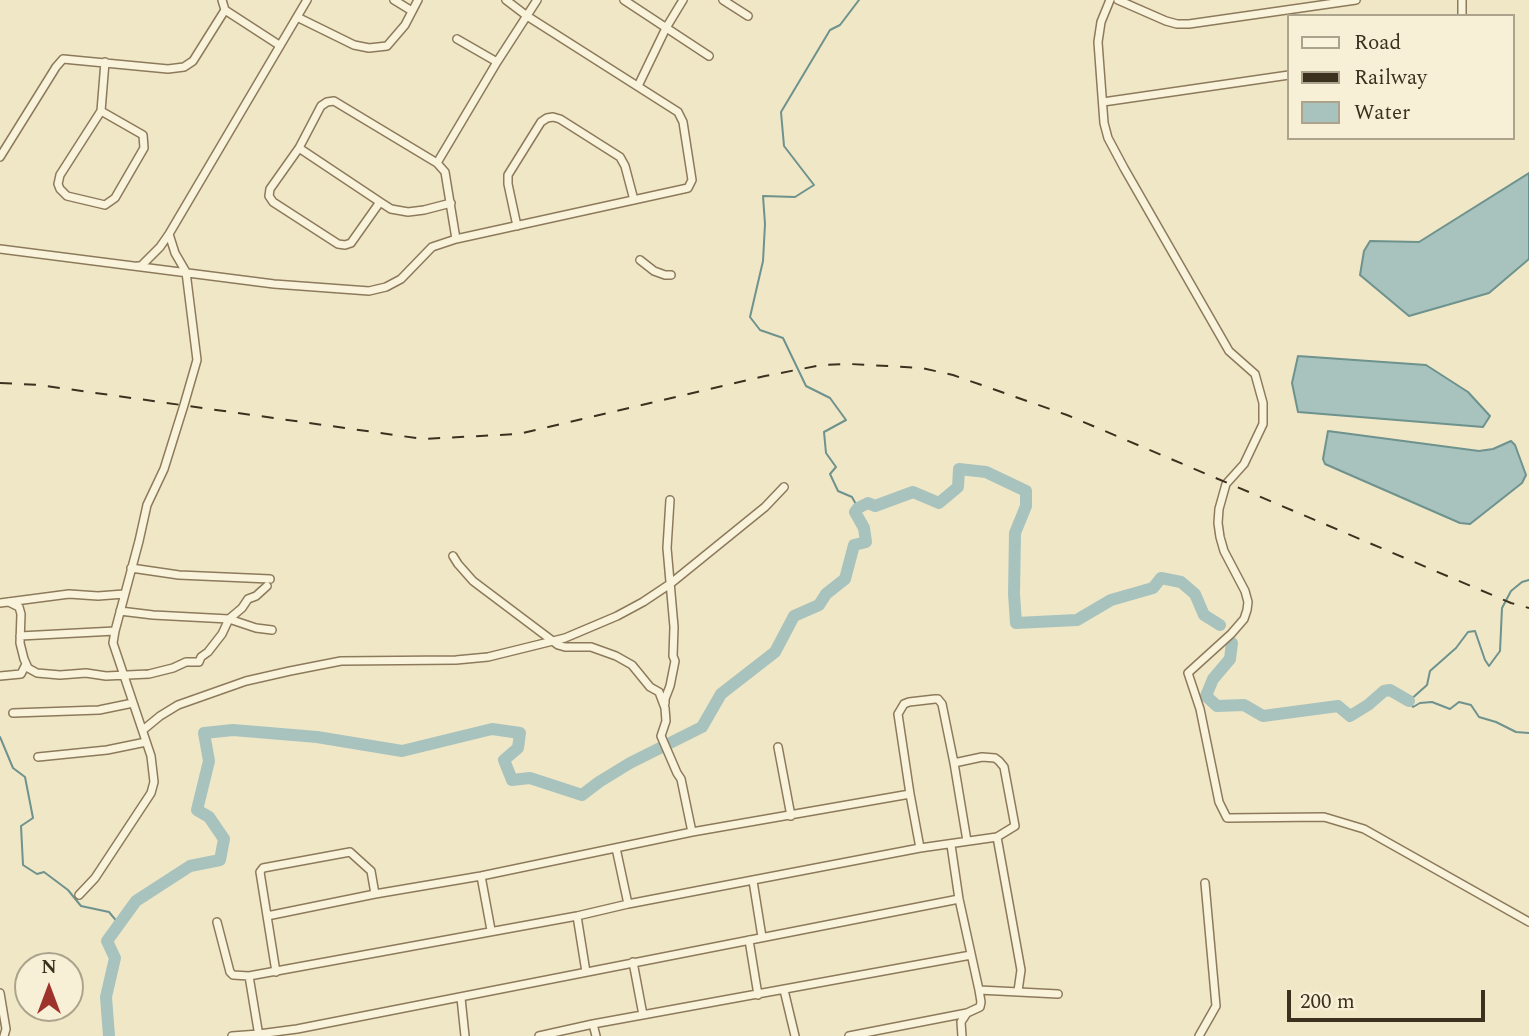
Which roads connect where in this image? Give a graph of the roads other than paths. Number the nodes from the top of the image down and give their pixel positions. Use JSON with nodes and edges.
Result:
{"nodes":[{"id":1,"x":222,"y":0,"type":"edge"},
{"id":2,"x":307,"y":0,"type":"edge"},
{"id":3,"x":394,"y":0,"type":"edge"},
{"id":4,"x":418,"y":0,"type":"edge"},
{"id":5,"x":506,"y":0,"type":"edge"},
{"id":6,"x":537,"y":0,"type":"edge"},
{"id":7,"x":624,"y":0,"type":"edge"},
{"id":8,"x":683,"y":0,"type":"edge"},
{"id":9,"x":723,"y":0,"type":"edge"},
{"id":10,"x":1110,"y":0,"type":"edge"},
{"id":11,"x":1118,"y":0,"type":"edge"},
{"id":12,"x":1356,"y":0,"type":"edge"},
{"id":13,"x":225,"y":10,"type":"junction"},
{"id":14,"x":412,"y":10,"type":"junction"},
{"id":15,"x":527,"y":16,"type":"junction"},
{"id":16,"x":748,"y":16,"type":"dead end"},
{"id":17,"x":297,"y":17,"type":"junction"},
{"id":18,"x":666,"y":28,"type":"junction"},
{"id":19,"x":457,"y":39,"type":"dead end"},
{"id":20,"x":279,"y":45,"type":"junction"},
{"id":21,"x":709,"y":56,"type":"dead end"},
{"id":22,"x":105,"y":62,"type":"junction"},
{"id":23,"x":497,"y":62,"type":"junction"},
{"id":24,"x":1288,"y":75,"type":"edge"},
{"id":25,"x":638,"y":86,"type":"junction"},
{"id":26,"x":1103,"y":102,"type":"junction"},
{"id":27,"x":101,"y":111,"type":"junction"},
{"id":28,"x":299,"y":148,"type":"junction"},
{"id":29,"x":0,"y":157,"type":"edge"},
{"id":30,"x":437,"y":163,"type":"junction"},
{"id":31,"x":634,"y":200,"type":"junction"},
{"id":32,"x":380,"y":202,"type":"junction"},
{"id":33,"x":451,"y":203,"type":"junction"},
{"id":34,"x":517,"y":226,"type":"junction"},
{"id":35,"x":169,"y":234,"type":"junction"},
{"id":36,"x":456,"y":239,"type":"junction"},
{"id":37,"x":0,"y":249,"type":"edge"},
{"id":38,"x":640,"y":260,"type":"dead end"},
{"id":39,"x":141,"y":266,"type":"junction"},
{"id":40,"x":186,"y":272,"type":"junction"},
{"id":41,"x":671,"y":275,"type":"dead end"},
{"id":42,"x":784,"y":487,"type":"dead end"},
{"id":43,"x":670,"y":500,"type":"dead end"},
{"id":44,"x":453,"y":556,"type":"dead end"},
{"id":45,"x":131,"y":568,"type":"junction"},
{"id":46,"x":670,"y":584,"type":"junction"},
{"id":47,"x":124,"y":594,"type":"junction"},
{"id":48,"x":0,"y":603,"type":"edge"},
{"id":49,"x":21,"y":604,"type":"junction"},
{"id":50,"x":120,"y":611,"type":"junction"},
{"id":51,"x":229,"y":620,"type":"junction"},
{"id":52,"x":272,"y":630,"type":"dead end"},
{"id":53,"x":115,"y":631,"type":"junction"},
{"id":54,"x":20,"y":636,"type":"junction"},
{"id":55,"x":555,"y":641,"type":"junction"},
{"id":56,"x":26,"y":664,"type":"junction"},
{"id":57,"x":37,"y":673,"type":"junction"},
{"id":58,"x":21,"y":674,"type":"junction"},
{"id":59,"x":123,"y":674,"type":"junction"},
{"id":60,"x":0,"y":676,"type":"edge"},
{"id":61,"x":133,"y":703,"type":"junction"},
{"id":62,"x":666,"y":708,"type":"junction"},
{"id":63,"x":13,"y":713,"type":"dead end"},
{"id":64,"x":143,"y":730,"type":"junction"},
{"id":65,"x":146,"y":742,"type":"junction"},
{"id":66,"x":778,"y":747,"type":"dead end"},
{"id":67,"x":38,"y":757,"type":"dead end"},
{"id":68,"x":954,"y":763,"type":"junction"},
{"id":69,"x":910,"y":794,"type":"junction"},
{"id":70,"x":791,"y":816,"type":"junction"},
{"id":71,"x":692,"y":832,"type":"junction"},
{"id":72,"x":997,"y":837,"type":"junction"},
{"id":73,"x":967,"y":841,"type":"junction"},
{"id":74,"x":951,"y":845,"type":"junction"},
{"id":75,"x":617,"y":848,"type":"junction"},
{"id":76,"x":920,"y":848,"type":"junction"},
{"id":77,"x":481,"y":876,"type":"junction"},
{"id":78,"x":752,"y":881,"type":"junction"},
{"id":79,"x":1205,"y":883,"type":"dead end"},
{"id":80,"x":375,"y":894,"type":"junction"},
{"id":81,"x":79,"y":895,"type":"dead end"},
{"id":82,"x":960,"y":899,"type":"junction"},
{"id":83,"x":628,"y":904,"type":"junction"},
{"id":84,"x":267,"y":916,"type":"junction"},
{"id":85,"x":577,"y":916,"type":"junction"},
{"id":86,"x":217,"y":922,"type":"dead end"},
{"id":87,"x":1529,"y":922,"type":"edge"},
{"id":88,"x":491,"y":930,"type":"junction"},
{"id":89,"x":762,"y":937,"type":"junction"},
{"id":90,"x":749,"y":940,"type":"junction"},
{"id":91,"x":971,"y":955,"type":"junction"},
{"id":92,"x":633,"y":962,"type":"junction"},
{"id":93,"x":276,"y":972,"type":"junction"},
{"id":94,"x":586,"y":972,"type":"junction"},
{"id":95,"x":249,"y":976,"type":"junction"},
{"id":96,"x":979,"y":989,"type":"junction"},
{"id":97,"x":784,"y":990,"type":"junction"},
{"id":98,"x":1018,"y":991,"type":"junction"},
{"id":99,"x":0,"y":993,"type":"edge"},
{"id":100,"x":1058,"y":994,"type":"dead end"},
{"id":101,"x":758,"y":995,"type":"junction"},
{"id":102,"x":461,"y":998,"type":"junction"},
{"id":103,"x":967,"y":1013,"type":"junction"},
{"id":104,"x":643,"y":1015,"type":"junction"},
{"id":105,"x":593,"y":1024,"type":"junction"},
{"id":106,"x":298,"y":1032,"type":"edge"},
{"id":107,"x":864,"y":1034,"type":"junction"},
{"id":108,"x":259,"y":1035,"type":"edge"},
{"id":109,"x":4,"y":1036,"type":"edge"},
{"id":110,"x":232,"y":1036,"type":"edge"},
{"id":111,"x":465,"y":1036,"type":"edge"},
{"id":112,"x":538,"y":1036,"type":"edge"},
{"id":113,"x":596,"y":1036,"type":"edge"},
{"id":114,"x":795,"y":1036,"type":"edge"},
{"id":115,"x":849,"y":1036,"type":"edge"},
{"id":116,"x":882,"y":1036,"type":"edge"},
{"id":117,"x":962,"y":1036,"type":"edge"},
{"id":118,"x":1199,"y":1036,"type":"edge"}],
"edges":[{"from":1,"to":13,"type":"street"},
{"from":2,"to":17,"type":"street"},
{"from":3,"to":14,"type":"street"},
{"from":4,"to":14,"type":"street"},
{"from":5,"to":15,"type":"street"},
{"from":6,"to":15,"type":"street"},
{"from":7,"to":18,"type":"street"},
{"from":8,"to":18,"type":"street"},
{"from":9,"to":16,"type":"street"},
{"from":10,"to":26,"type":"street"},
{"from":11,"to":12,"type":"street"},
{"from":13,"to":20,"type":"street"},
{"from":13,"to":22,"type":"street"},
{"from":14,"to":17,"type":"street"},
{"from":15,"to":23,"type":"street"},
{"from":15,"to":25,"type":"street"},
{"from":17,"to":20,"type":"street"},
{"from":18,"to":21,"type":"street"},
{"from":18,"to":25,"type":"street"},
{"from":19,"to":23,"type":"street"},
{"from":20,"to":35,"type":"street"},
{"from":22,"to":27,"type":"street"},
{"from":22,"to":29,"type":"street"},
{"from":23,"to":30,"type":"street"},
{"from":24,"to":26,"type":"street"},
{"from":25,"to":31,"type":"street"},
{"from":26,"to":87,"type":"street"},
{"from":27,"to":27,"type":"street"},
{"from":28,"to":30,"type":"street"},
{"from":28,"to":32,"type":"street"},
{"from":28,"to":32,"type":"street"},
{"from":30,"to":33,"type":"street"},
{"from":31,"to":34,"type":"street"},
{"from":31,"to":34,"type":"street"},
{"from":32,"to":33,"type":"street"},
{"from":33,"to":36,"type":"street"},
{"from":34,"to":36,"type":"street"},
{"from":35,"to":39,"type":"street"},
{"from":35,"to":40,"type":"street"},
{"from":36,"to":40,"type":"street"},
{"from":37,"to":39,"type":"street"},
{"from":38,"to":41,"type":"street"},
{"from":39,"to":40,"type":"street"},
{"from":40,"to":45,"type":"street"},
{"from":42,"to":46,"type":"street"},
{"from":43,"to":46,"type":"street"},
{"from":44,"to":55,"type":"street"},
{"from":45,"to":47,"type":"street"},
{"from":45,"to":51,"type":"street"},
{"from":46,"to":55,"type":"street"},
{"from":46,"to":62,"type":"street"},
{"from":47,"to":49,"type":"street"},
{"from":47,"to":50,"type":"street"},
{"from":48,"to":49,"type":"street"},
{"from":49,"to":54,"type":"street"},
{"from":50,"to":51,"type":"street"},
{"from":50,"to":53,"type":"street"},
{"from":51,"to":52,"type":"street"},
{"from":51,"to":59,"type":"street"},
{"from":53,"to":54,"type":"street"},
{"from":53,"to":59,"type":"street"},
{"from":54,"to":56,"type":"street"},
{"from":55,"to":62,"type":"street"},
{"from":55,"to":64,"type":"street"},
{"from":56,"to":57,"type":"street"},
{"from":56,"to":58,"type":"street"},
{"from":57,"to":58,"type":"street"},
{"from":57,"to":59,"type":"street"},
{"from":58,"to":60,"type":"street"},
{"from":59,"to":61,"type":"street"},
{"from":61,"to":63,"type":"street"},
{"from":61,"to":64,"type":"street"},
{"from":62,"to":71,"type":"street"},
{"from":64,"to":65,"type":"street"},
{"from":65,"to":67,"type":"street"},
{"from":65,"to":81,"type":"street"},
{"from":66,"to":70,"type":"street"},
{"from":68,"to":69,"type":"street"},
{"from":68,"to":72,"type":"street"},
{"from":68,"to":73,"type":"street"},
{"from":69,"to":70,"type":"street"},
{"from":69,"to":76,"type":"street"},
{"from":70,"to":71,"type":"street"},
{"from":71,"to":75,"type":"street"},
{"from":72,"to":73,"type":"street"},
{"from":72,"to":98,"type":"street"},
{"from":73,"to":74,"type":"street"},
{"from":74,"to":76,"type":"street"},
{"from":74,"to":82,"type":"street"},
{"from":75,"to":77,"type":"street"},
{"from":75,"to":83,"type":"street"},
{"from":76,"to":78,"type":"street"},
{"from":77,"to":80,"type":"street"},
{"from":77,"to":88,"type":"street"},
{"from":78,"to":83,"type":"street"},
{"from":78,"to":89,"type":"street"},
{"from":79,"to":118,"type":"street"},
{"from":80,"to":84,"type":"street"},
{"from":80,"to":84,"type":"street"},
{"from":82,"to":89,"type":"street"},
{"from":82,"to":91,"type":"street"},
{"from":83,"to":85,"type":"street"},
{"from":84,"to":93,"type":"street"},
{"from":85,"to":88,"type":"street"},
{"from":85,"to":94,"type":"street"},
{"from":86,"to":95,"type":"street"},
{"from":88,"to":93,"type":"street"},
{"from":89,"to":90,"type":"street"},
{"from":90,"to":92,"type":"street"},
{"from":90,"to":101,"type":"street"},
{"from":91,"to":96,"type":"street"},
{"from":91,"to":97,"type":"street"},
{"from":92,"to":94,"type":"street"},
{"from":92,"to":104,"type":"street"},
{"from":93,"to":95,"type":"street"},
{"from":94,"to":102,"type":"street"},
{"from":95,"to":108,"type":"street"},
{"from":96,"to":98,"type":"street"},
{"from":96,"to":103,"type":"street"},
{"from":97,"to":101,"type":"street"},
{"from":97,"to":114,"type":"street"},
{"from":98,"to":100,"type":"street"},
{"from":99,"to":109,"type":"street"},
{"from":101,"to":104,"type":"street"},
{"from":102,"to":106,"type":"street"},
{"from":102,"to":111,"type":"street"},
{"from":103,"to":107,"type":"street"},
{"from":103,"to":117,"type":"street"},
{"from":104,"to":105,"type":"street"},
{"from":105,"to":112,"type":"street"},
{"from":105,"to":113,"type":"street"},
{"from":106,"to":108,"type":"street"},
{"from":107,"to":115,"type":"street"},
{"from":107,"to":116,"type":"street"},
{"from":108,"to":110,"type":"street"}]}
